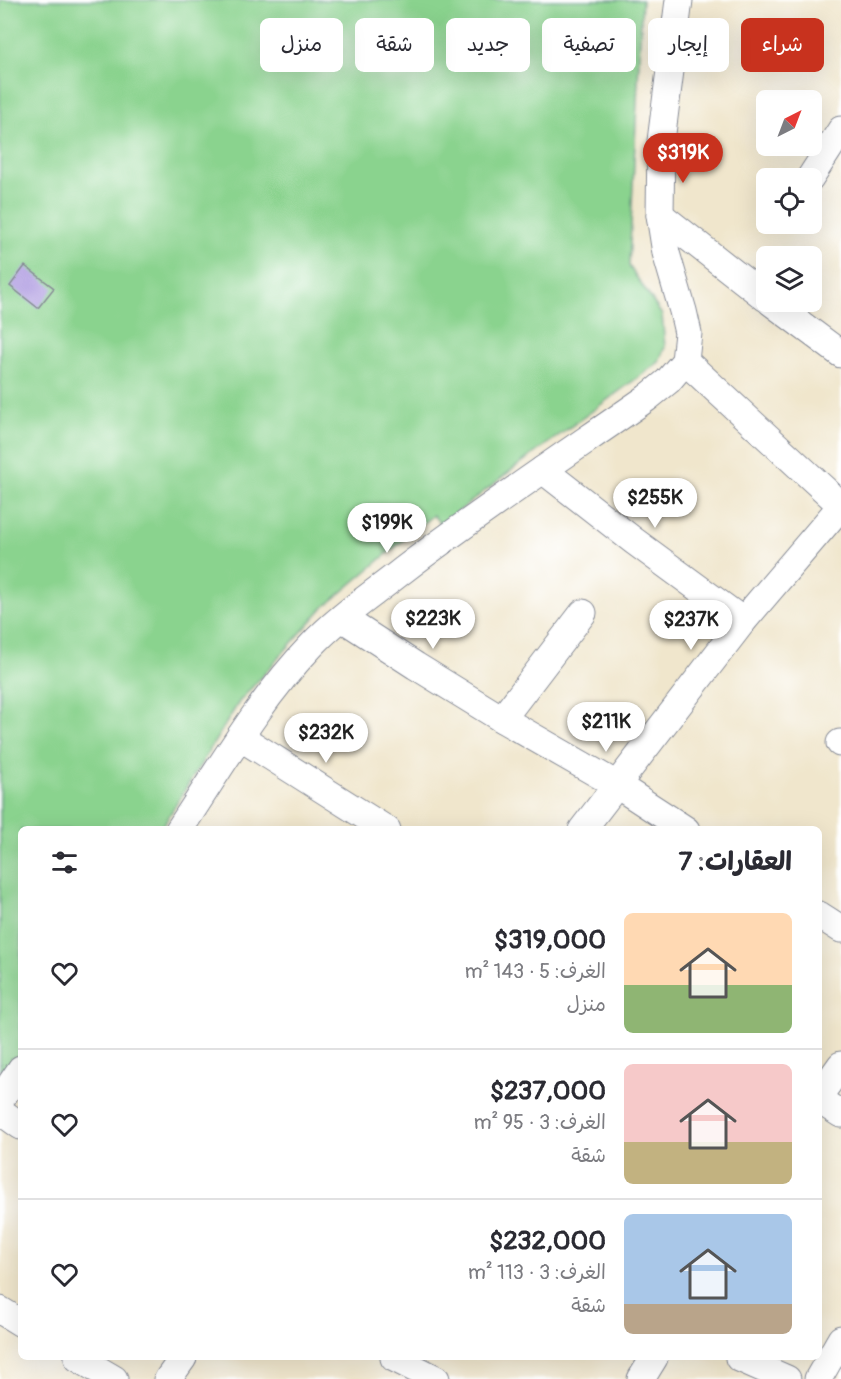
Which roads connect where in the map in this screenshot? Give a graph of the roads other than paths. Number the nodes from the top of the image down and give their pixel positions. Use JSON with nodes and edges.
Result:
{"nodes":[{"id":1,"x":680,"y":0,"type":"edge"},
{"id":2,"x":841,"y":130,"type":"edge"},
{"id":3,"x":816,"y":168,"type":"edge"},
{"id":4,"x":660,"y":215,"type":"junction"},
{"id":5,"x":756,"y":290,"type":"edge"},
{"id":6,"x":784,"y":312,"type":"edge"},
{"id":7,"x":841,"y":354,"type":"edge"},
{"id":8,"x":685,"y":361,"type":"junction"},
{"id":9,"x":543,"y":470,"type":"junction"},
{"id":10,"x":841,"y":506,"type":"edge"},
{"id":11,"x":583,"y":613,"type":"dead end"},
{"id":12,"x":342,"y":618,"type":"junction"},
{"id":13,"x":743,"y":621,"type":"junction"},
{"id":14,"x":501,"y":719,"type":"junction"},
{"id":15,"x":240,"y":737,"type":"junction"},
{"id":16,"x":617,"y":785,"type":"junction"},
{"id":17,"x":182,"y":826,"type":"edge"},
{"id":18,"x":381,"y":826,"type":"edge"},
{"id":19,"x":585,"y":826,"type":"edge"},
{"id":20,"x":680,"y":826,"type":"edge"},
{"id":21,"x":822,"y":917,"type":"edge"},
{"id":22,"x":841,"y":929,"type":"edge"},
{"id":23,"x":841,"y":1065,"type":"edge"},
{"id":24,"x":18,"y":1073,"type":"edge"},
{"id":25,"x":822,"y":1092,"type":"edge"},
{"id":26,"x":0,"y":1100,"type":"edge"},
{"id":27,"x":822,"y":1102,"type":"edge"},
{"id":28,"x":0,"y":1111,"type":"edge"},
{"id":29,"x":841,"y":1114,"type":"edge"},
{"id":30,"x":18,"y":1124,"type":"edge"},
{"id":31,"x":0,"y":1310,"type":"edge"},
{"id":32,"x":18,"y":1321,"type":"edge"},
{"id":33,"x":841,"y":1339,"type":"edge"},
{"id":34,"x":81,"y":1360,"type":"edge"},
{"id":35,"x":182,"y":1360,"type":"edge"},
{"id":36,"x":398,"y":1360,"type":"edge"},
{"id":37,"x":653,"y":1360,"type":"edge"},
{"id":38,"x":744,"y":1360,"type":"edge"},
{"id":39,"x":114,"y":1379,"type":"edge"},
{"id":40,"x":168,"y":1379,"type":"edge"},
{"id":41,"x":436,"y":1379,"type":"edge"},
{"id":42,"x":640,"y":1379,"type":"edge"},
{"id":43,"x":787,"y":1379,"type":"edge"},
{"id":44,"x":818,"y":1379,"type":"edge"}],
"edges":[{"from":1,"to":4,"type":"street"},
{"from":2,"to":3,"type":"street"},
{"from":4,"to":5,"type":"street"},
{"from":4,"to":8,"type":"street"},
{"from":6,"to":7,"type":"street"},
{"from":8,"to":9,"type":"street"},
{"from":8,"to":10,"type":"street"},
{"from":9,"to":12,"type":"street"},
{"from":9,"to":13,"type":"street"},
{"from":10,"to":13,"type":"street"},
{"from":11,"to":14,"type":"street"},
{"from":12,"to":14,"type":"street"},
{"from":12,"to":15,"type":"street"},
{"from":13,"to":16,"type":"street"},
{"from":14,"to":16,"type":"street"},
{"from":15,"to":17,"type":"street"},
{"from":15,"to":18,"type":"street"},
{"from":16,"to":19,"type":"street"},
{"from":16,"to":20,"type":"street"},
{"from":21,"to":22,"type":"street"},
{"from":23,"to":25,"type":"street"},
{"from":24,"to":26,"type":"street"},
{"from":27,"to":29,"type":"street"},
{"from":28,"to":30,"type":"street"},
{"from":31,"to":32,"type":"street"},
{"from":33,"to":44,"type":"street"},
{"from":34,"to":39,"type":"street"},
{"from":35,"to":40,"type":"street"},
{"from":36,"to":41,"type":"street"},
{"from":37,"to":42,"type":"street"},
{"from":38,"to":43,"type":"street"}]}
